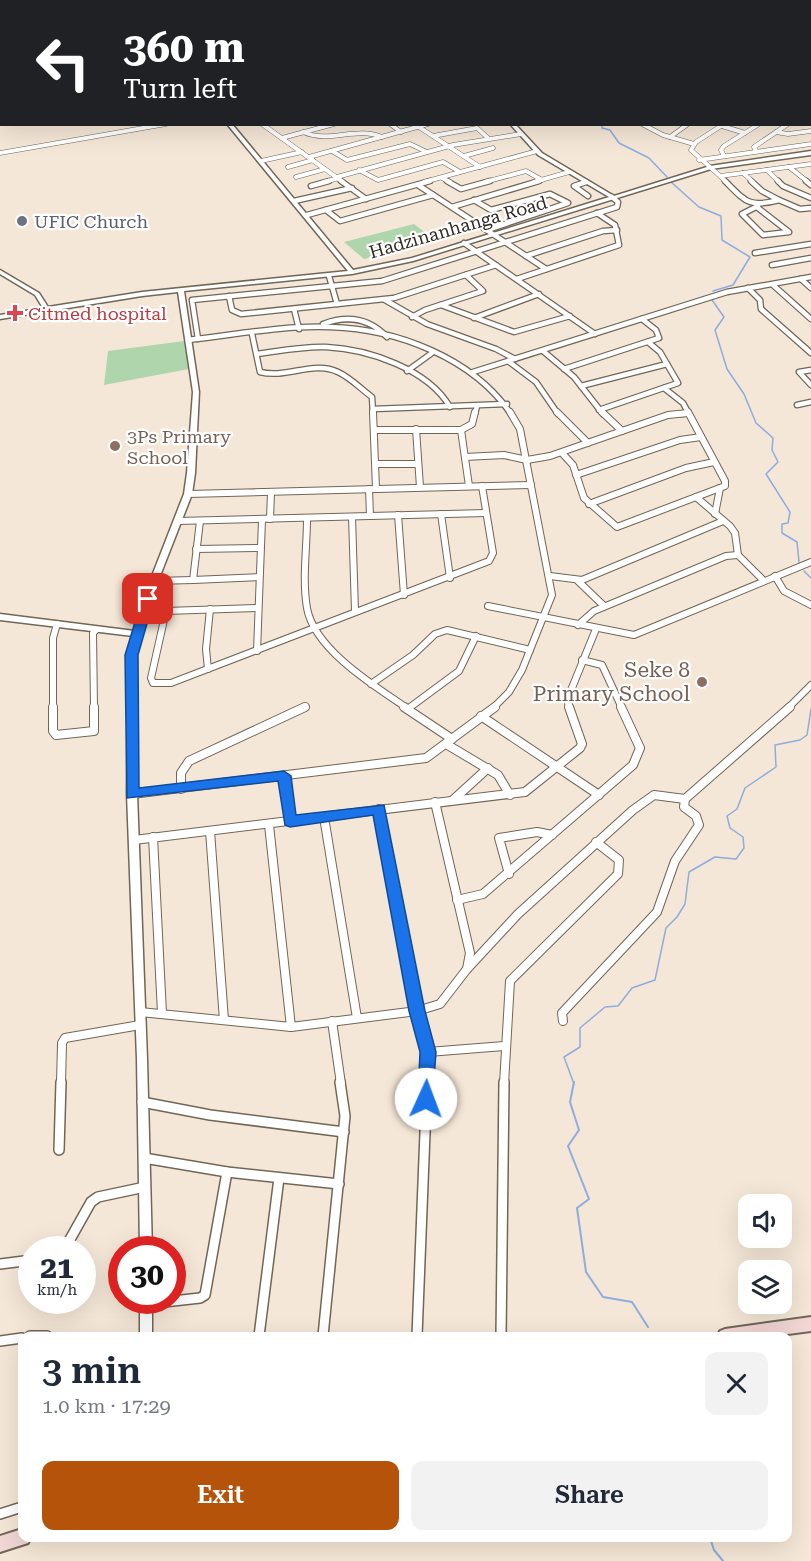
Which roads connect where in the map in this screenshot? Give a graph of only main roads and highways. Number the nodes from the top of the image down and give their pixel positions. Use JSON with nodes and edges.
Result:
{"nodes":[{"id":1,"x":811,"y":1324,"type":"edge"},
{"id":2,"x":754,"y":1332,"type":"edge"},
{"id":3,"x":18,"y":1538,"type":"edge"},
{"id":4,"x":0,"y":1544,"type":"edge"}],
"edges":[{"from":1,"to":2,"type":"main road"},
{"from":3,"to":4,"type":"main road"}]}
